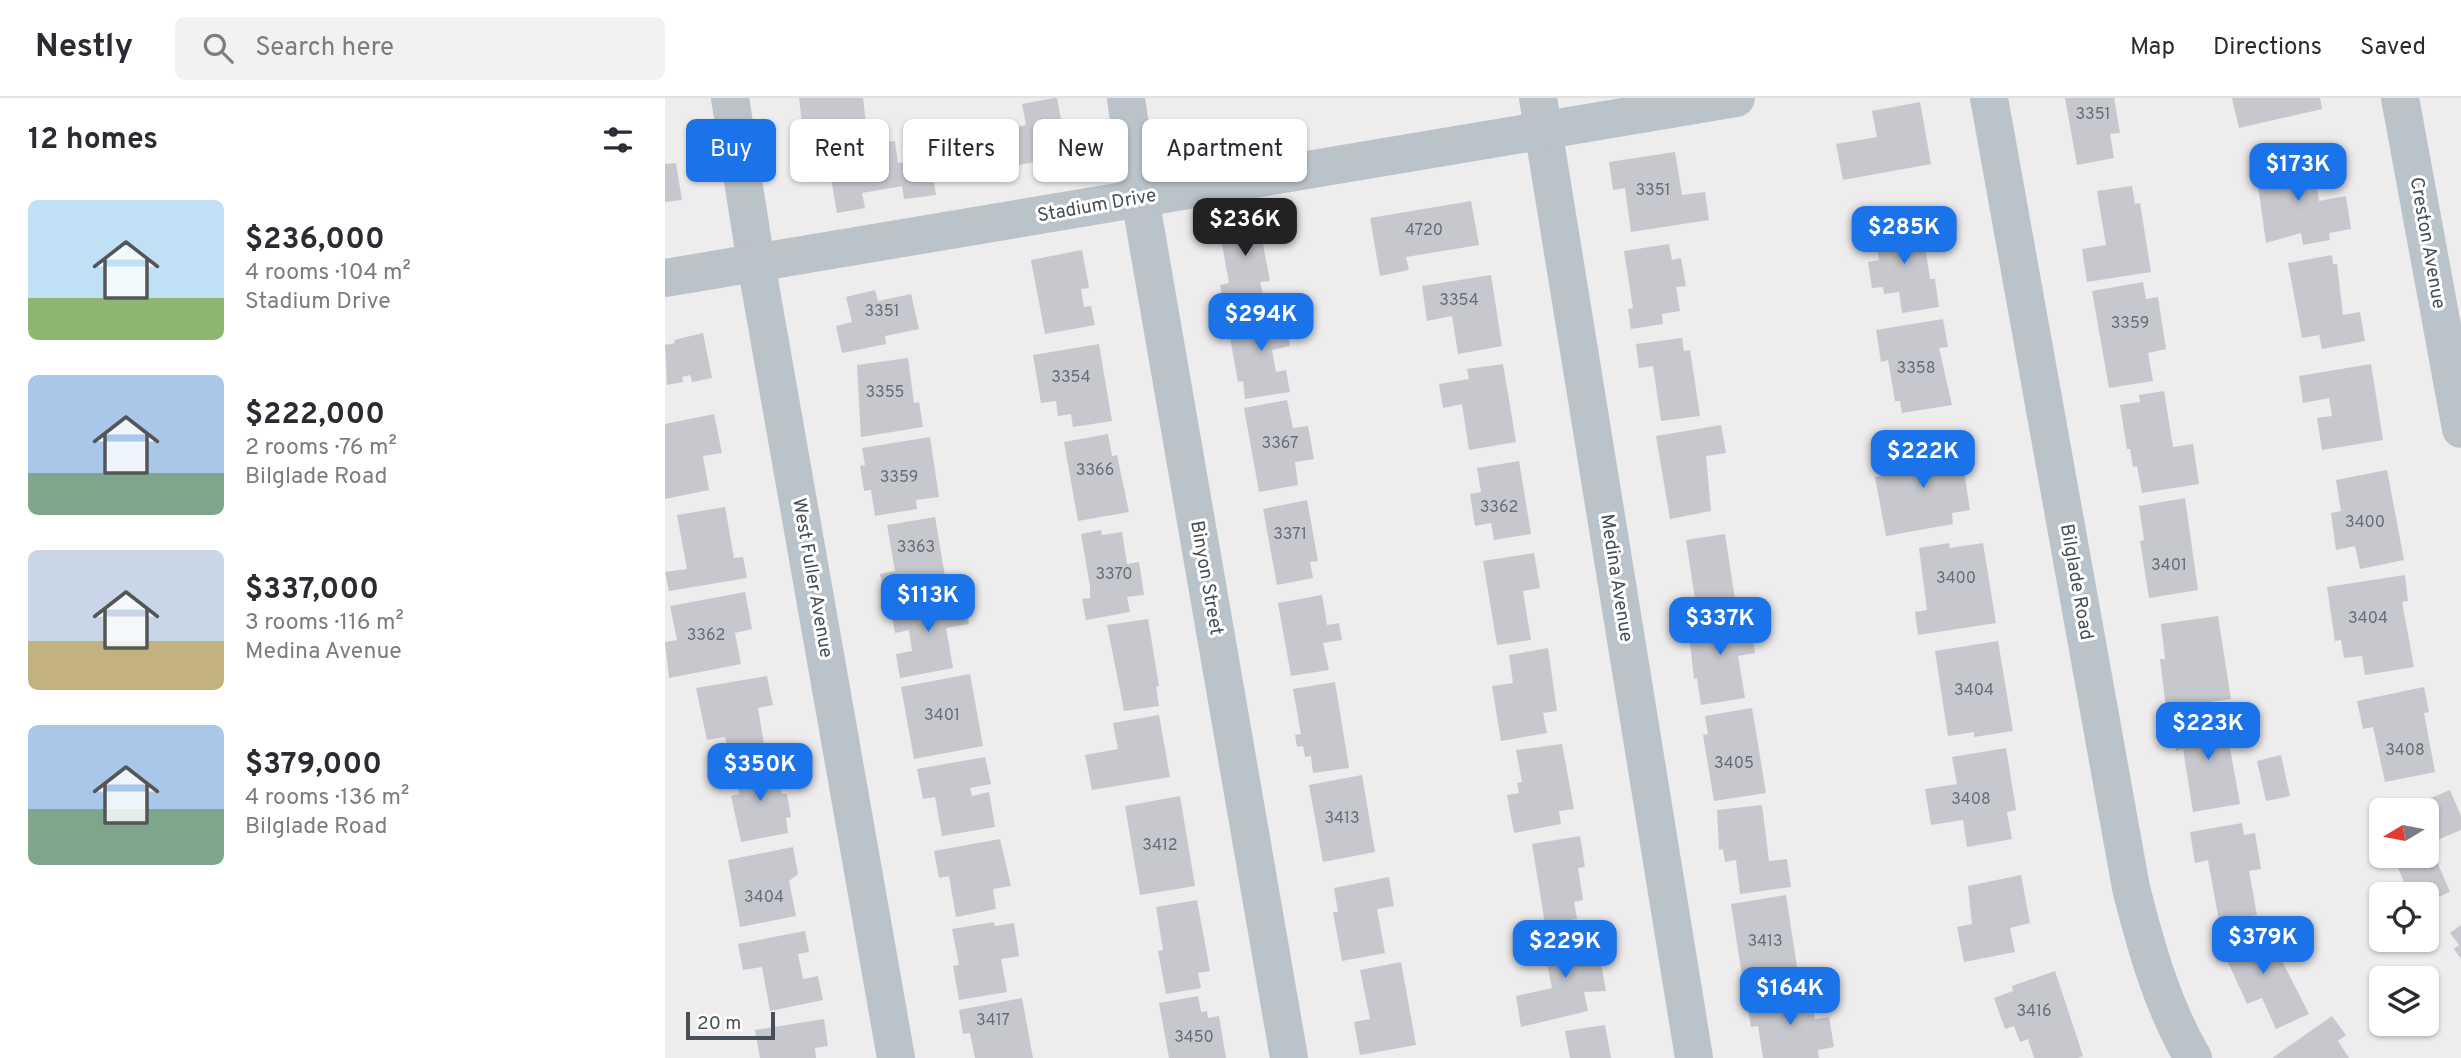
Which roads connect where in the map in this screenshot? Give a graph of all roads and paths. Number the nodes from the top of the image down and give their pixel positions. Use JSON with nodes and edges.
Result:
{"nodes":[{"id":1,"x":730,"y":98,"type":"edge"},
{"id":2,"x":1126,"y":98,"type":"edge"},
{"id":3,"x":1736,"y":98,"type":"edge"},
{"id":4,"x":1989,"y":98,"type":"edge"},
{"id":5,"x":2400,"y":98,"type":"edge"},
{"id":6,"x":1541,"y":114,"type":"edge"},
{"id":7,"x":1140,"y":198,"type":"junction"},
{"id":8,"x":756,"y":263,"type":"junction"},
{"id":9,"x":665,"y":278,"type":"edge"},
{"id":10,"x":2461,"y":429,"type":"edge"},
{"id":11,"x":896,"y":1058,"type":"edge"},
{"id":12,"x":1290,"y":1058,"type":"edge"},
{"id":13,"x":1694,"y":1058,"type":"edge"},
{"id":14,"x":2193,"y":1058,"type":"edge"}],
"edges":[{"from":1,"to":8,"type":"street","name":"West Fuller Avenue"},
{"from":2,"to":7,"type":"street","name":"Binyon Street"},
{"from":3,"to":6,"type":"street","name":"Stadium Drive"},
{"from":4,"to":14,"type":"street","name":"Bilglade Road"},
{"from":5,"to":10,"type":"street","name":"Creston Avenue"},
{"from":6,"to":7,"type":"street","name":"Stadium Drive"},
{"from":6,"to":13,"type":"street","name":"Medina Avenue"},
{"from":7,"to":8,"type":"street","name":"Stadium Drive"},
{"from":7,"to":12,"type":"street","name":"Binyon Street"},
{"from":8,"to":9,"type":"street","name":"Stadium Drive"},
{"from":8,"to":11,"type":"street","name":"West Fuller Avenue"}]}
